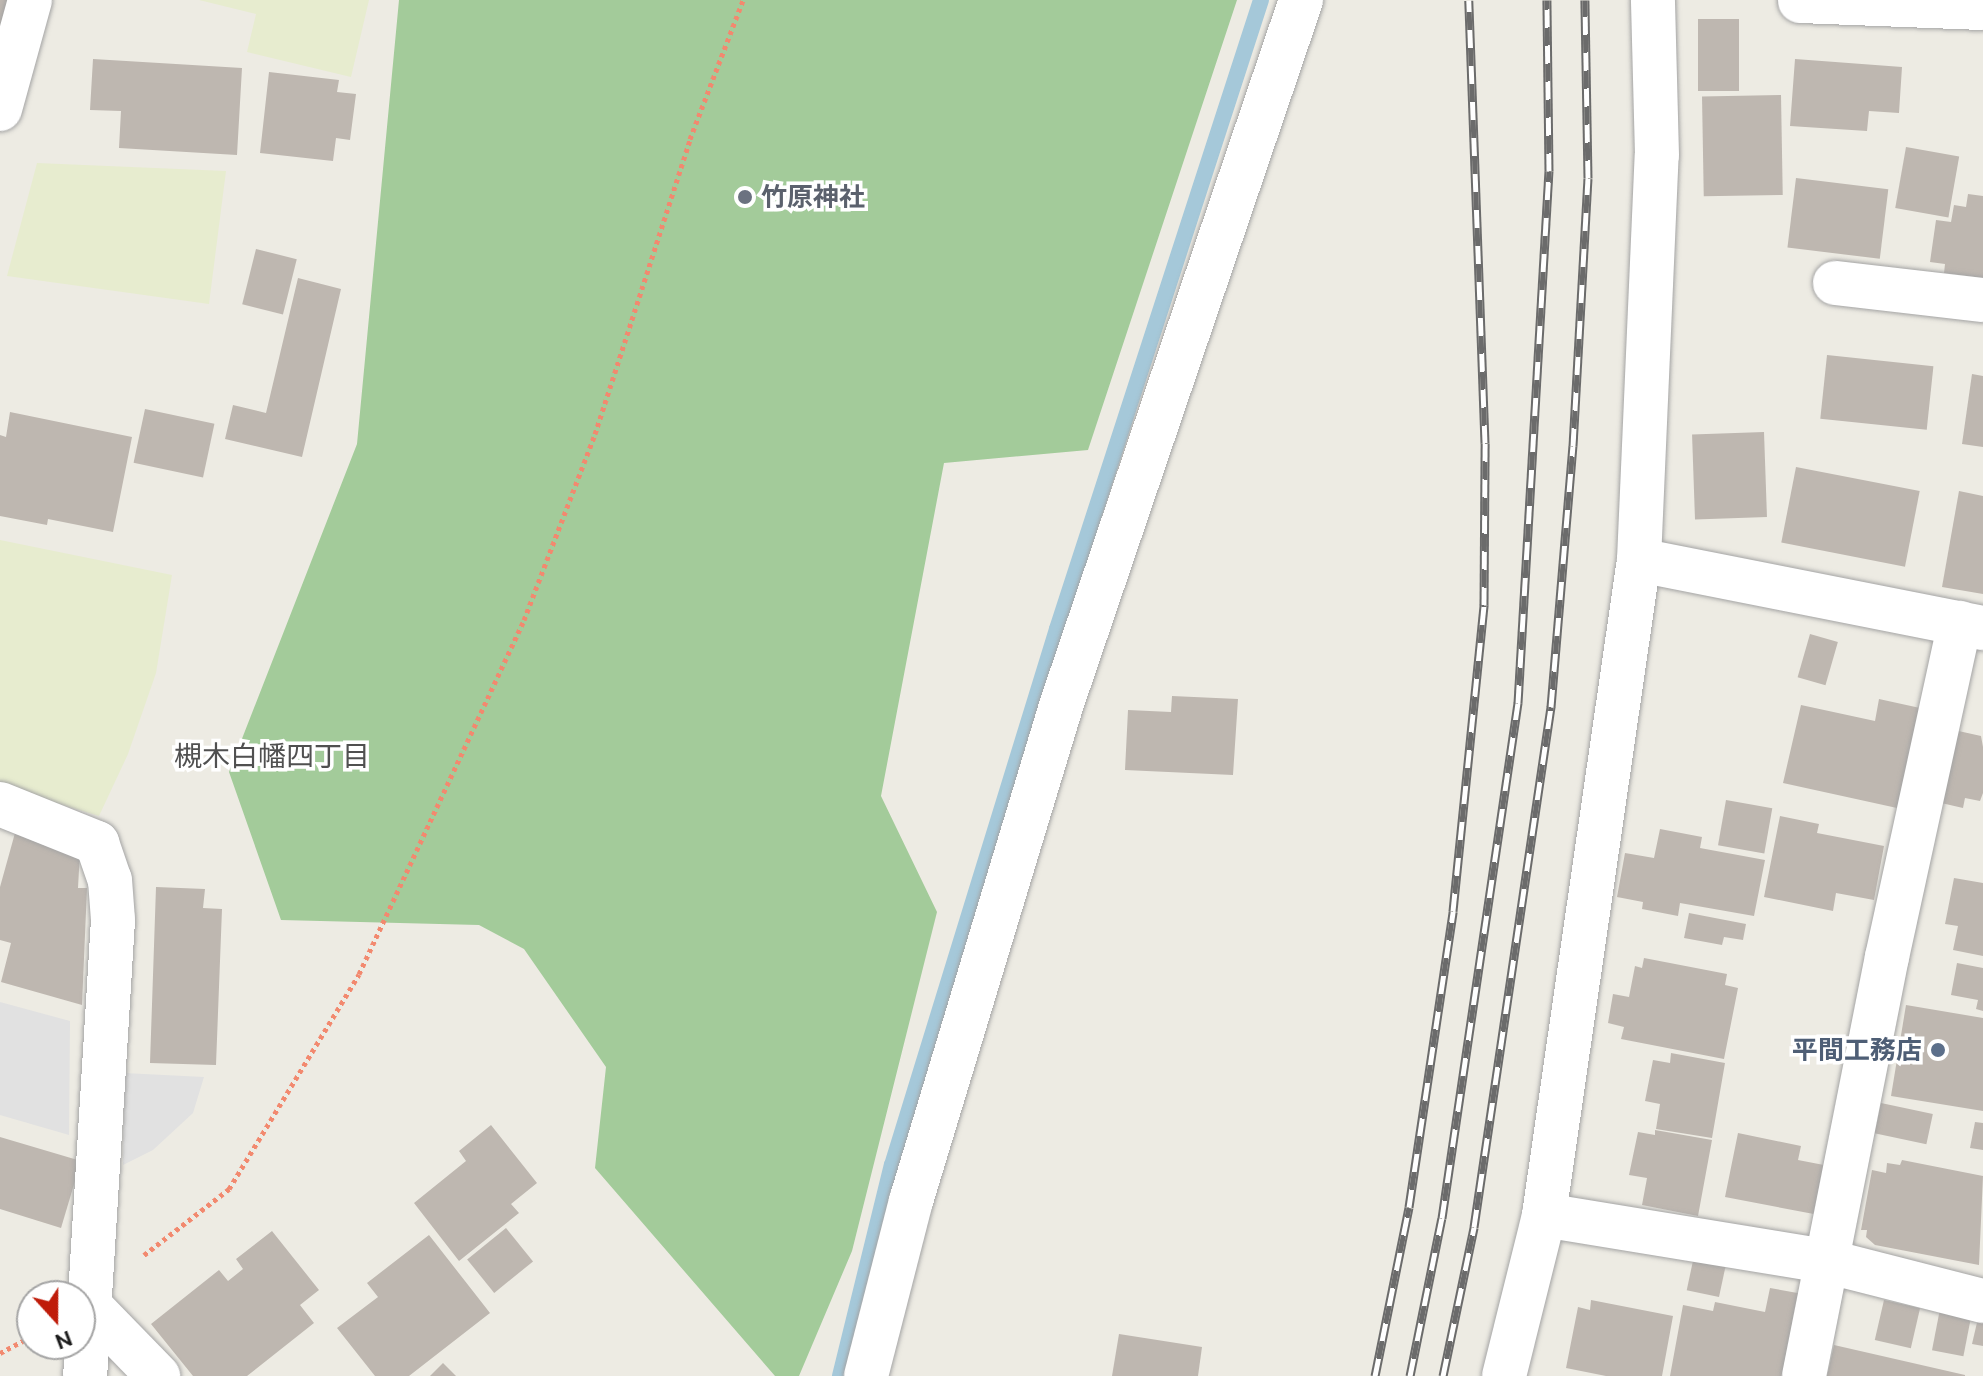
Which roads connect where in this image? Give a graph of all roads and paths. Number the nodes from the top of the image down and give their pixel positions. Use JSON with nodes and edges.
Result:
{"nodes":[{"id":1,"x":30,"y":0,"type":"edge"},
{"id":2,"x":743,"y":0,"type":"edge"},
{"id":3,"x":1301,"y":0,"type":"edge"},
{"id":4,"x":1653,"y":0,"type":"edge"},
{"id":5,"x":1800,"y":1,"type":"edge"},
{"id":6,"x":1983,"y":8,"type":"edge"},
{"id":7,"x":0,"y":109,"type":"edge"},
{"id":8,"x":1835,"y":283,"type":"dead end"},
{"id":9,"x":1983,"y":300,"type":"edge"},
{"id":10,"x":1639,"y":560,"type":"junction"},
{"id":11,"x":1972,"y":626,"type":"edge"},
{"id":12,"x":0,"y":804,"type":"edge"},
{"id":13,"x":1544,"y":1215,"type":"junction"},
{"id":14,"x":1826,"y":1261,"type":"junction"},
{"id":15,"x":92,"y":1280,"type":"edge"},
{"id":16,"x":96,"y":1300,"type":"edge"},
{"id":17,"x":1983,"y":1301,"type":"edge"},
{"id":18,"x":96,"y":1312,"type":"edge"},
{"id":19,"x":158,"y":1376,"type":"edge"},
{"id":20,"x":866,"y":1376,"type":"edge"},
{"id":21,"x":1504,"y":1376,"type":"edge"},
{"id":22,"x":1804,"y":1376,"type":"edge"}],
"edges":[{"from":1,"to":7,"type":"street"},
{"from":2,"to":16,"type":"path"},
{"from":3,"to":20,"type":"street"},
{"from":4,"to":10,"type":"street"},
{"from":5,"to":6,"type":"street"},
{"from":8,"to":9,"type":"street"},
{"from":10,"to":11,"type":"street"},
{"from":10,"to":13,"type":"street"},
{"from":11,"to":14,"type":"street"},
{"from":12,"to":15,"type":"street"},
{"from":13,"to":14,"type":"street"},
{"from":13,"to":21,"type":"street"},
{"from":14,"to":17,"type":"street"},
{"from":14,"to":22,"type":"street"},
{"from":18,"to":19,"type":"street"}]}
